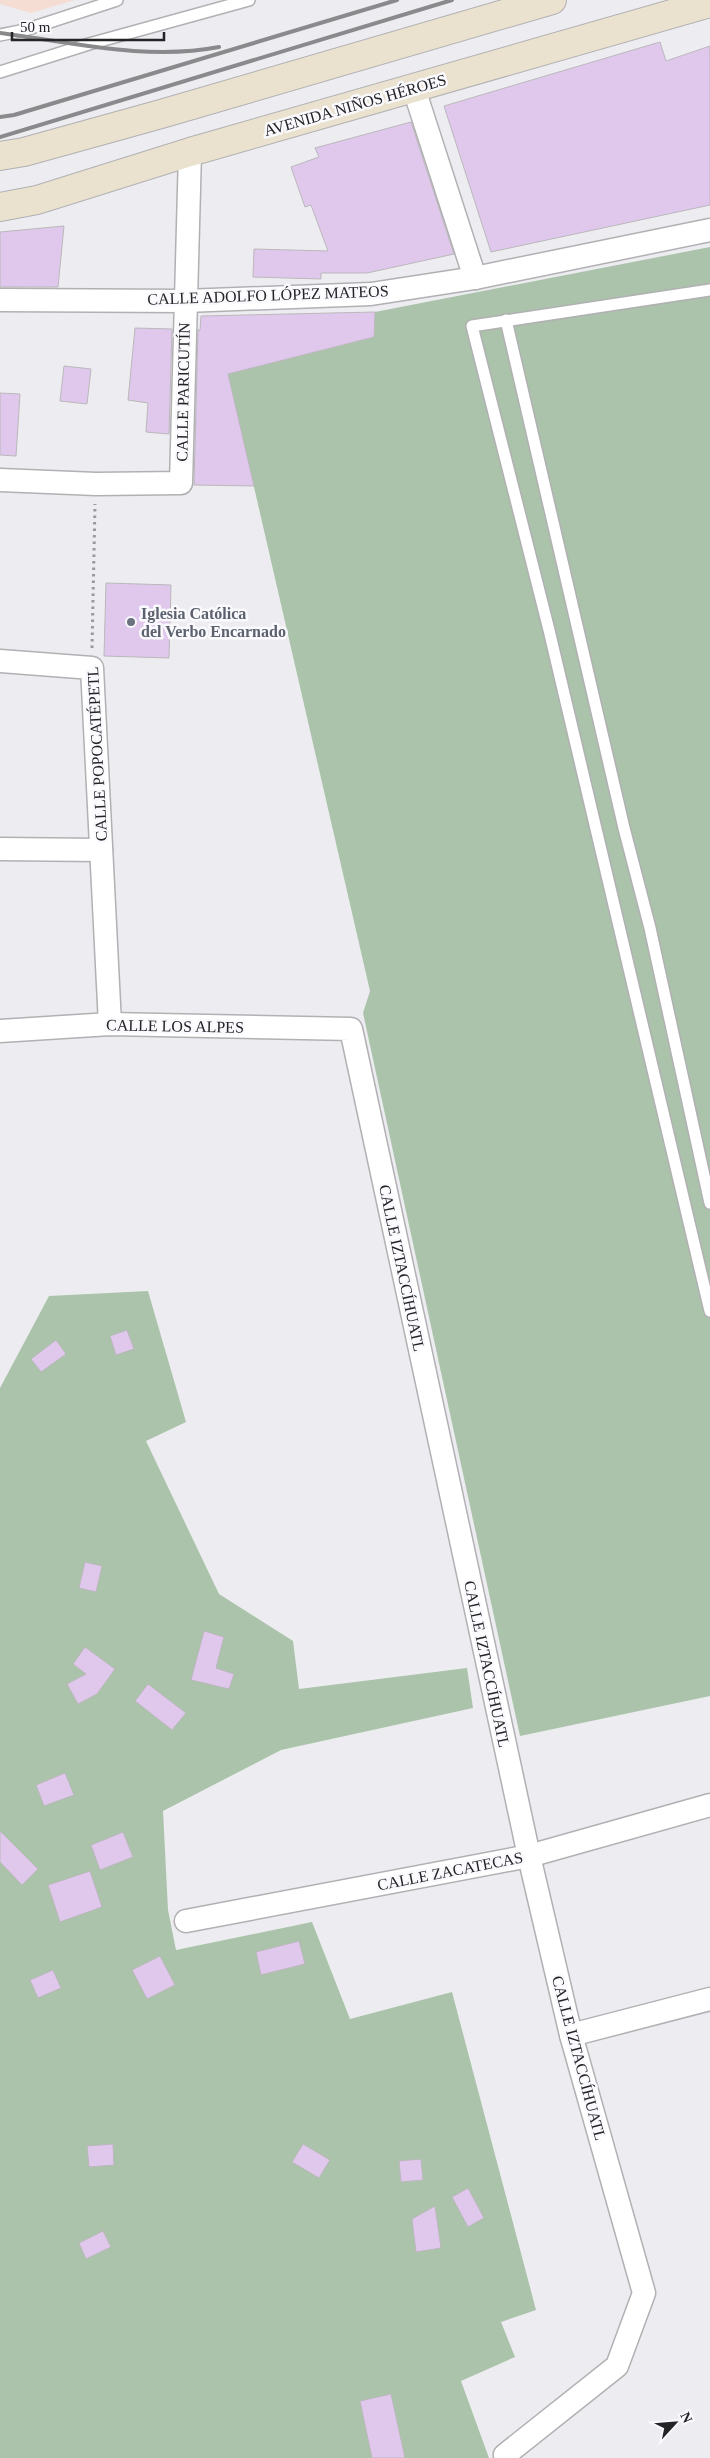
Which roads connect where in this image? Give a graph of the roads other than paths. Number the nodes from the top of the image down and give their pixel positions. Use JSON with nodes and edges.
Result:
{"nodes":[{"id":1,"x":118,"y":0,"type":"edge"},
{"id":2,"x":248,"y":0,"type":"edge"},
{"id":3,"x":552,"y":0,"type":"edge"},
{"id":4,"x":710,"y":3,"type":"edge"},
{"id":5,"x":0,"y":35,"type":"edge"},
{"id":6,"x":0,"y":72,"type":"edge"},
{"id":7,"x":414,"y":89,"type":"junction"},
{"id":8,"x":190,"y":152,"type":"junction"},
{"id":9,"x":0,"y":156,"type":"edge"},
{"id":10,"x":0,"y":207,"type":"edge"},
{"id":11,"x":710,"y":230,"type":"edge"},
{"id":12,"x":475,"y":278,"type":"junction"},
{"id":13,"x":710,"y":290,"type":"edge"},
{"id":14,"x":0,"y":300,"type":"edge"},
{"id":15,"x":185,"y":301,"type":"junction"},
{"id":16,"x":506,"y":320,"type":"junction"},
{"id":17,"x":0,"y":480,"type":"edge"},
{"id":18,"x":0,"y":661,"type":"edge"},
{"id":19,"x":0,"y":849,"type":"edge"},
{"id":20,"x":101,"y":850,"type":"junction"},
{"id":21,"x":110,"y":1024,"type":"junction"},
{"id":22,"x":351,"y":1029,"type":"joint"},
{"id":23,"x":0,"y":1031,"type":"edge"},
{"id":24,"x":710,"y":1202,"type":"edge"},
{"id":25,"x":710,"y":1311,"type":"edge"},
{"id":26,"x":710,"y":1805,"type":"edge"},
{"id":27,"x":529,"y":1856,"type":"junction"},
{"id":28,"x":186,"y":1921,"type":"dead end"},
{"id":29,"x":710,"y":1999,"type":"edge"},
{"id":30,"x":571,"y":2035,"type":"junction"},
{"id":31,"x":506,"y":2458,"type":"edge"}],
"edges":[{"from":1,"to":5,"type":"lane"},
{"from":2,"to":6,"type":"lane"},
{"from":3,"to":9,"type":"main road"},
{"from":4,"to":7,"type":"main road","name":"AVENIDA NIÑOS HÉROES"},
{"from":7,"to":8,"type":"main road","name":"AVENIDA NIÑOS HÉROES"},
{"from":7,"to":12,"type":"street"},
{"from":8,"to":10,"type":"main road","name":"AVENIDA NIÑOS HÉROES"},
{"from":8,"to":15,"type":"street","name":"CALLE PARICUTÍN"},
{"from":11,"to":12,"type":"street","name":"CALLE ADOLFO LÓPEZ MATEOS"},
{"from":12,"to":15,"type":"street","name":"CALLE ADOLFO LÓPEZ MATEOS"},
{"from":13,"to":16,"type":"lane"},
{"from":14,"to":15,"type":"street","name":"CALLE ADOLFO LÓPEZ MATEOS"},
{"from":15,"to":17,"type":"street","name":"CALLE PARICUTÍN"},
{"from":16,"to":24,"type":"lane"},
{"from":16,"to":25,"type":"lane"},
{"from":18,"to":20,"type":"street","name":"CALLE POPOCATÉPETL"},
{"from":19,"to":20,"type":"street"},
{"from":20,"to":21,"type":"street","name":"CALLE POPOCATÉPETL"},
{"from":21,"to":22,"type":"street","name":"CALLE LOS ALPES"},
{"from":21,"to":23,"type":"street","name":"CALLE LOS ALPES"},
{"from":22,"to":27,"type":"street","name":"CALLE IZTACCÍHUATL"},
{"from":26,"to":27,"type":"street","name":"CALLE ZACATECAS"},
{"from":27,"to":28,"type":"street","name":"CALLE ZACATECAS"},
{"from":27,"to":30,"type":"street","name":"CALLE IZTACCÍHUATL"},
{"from":29,"to":30,"type":"street"},
{"from":30,"to":31,"type":"street","name":"CALLE IZTACCÍHUATL"}]}
